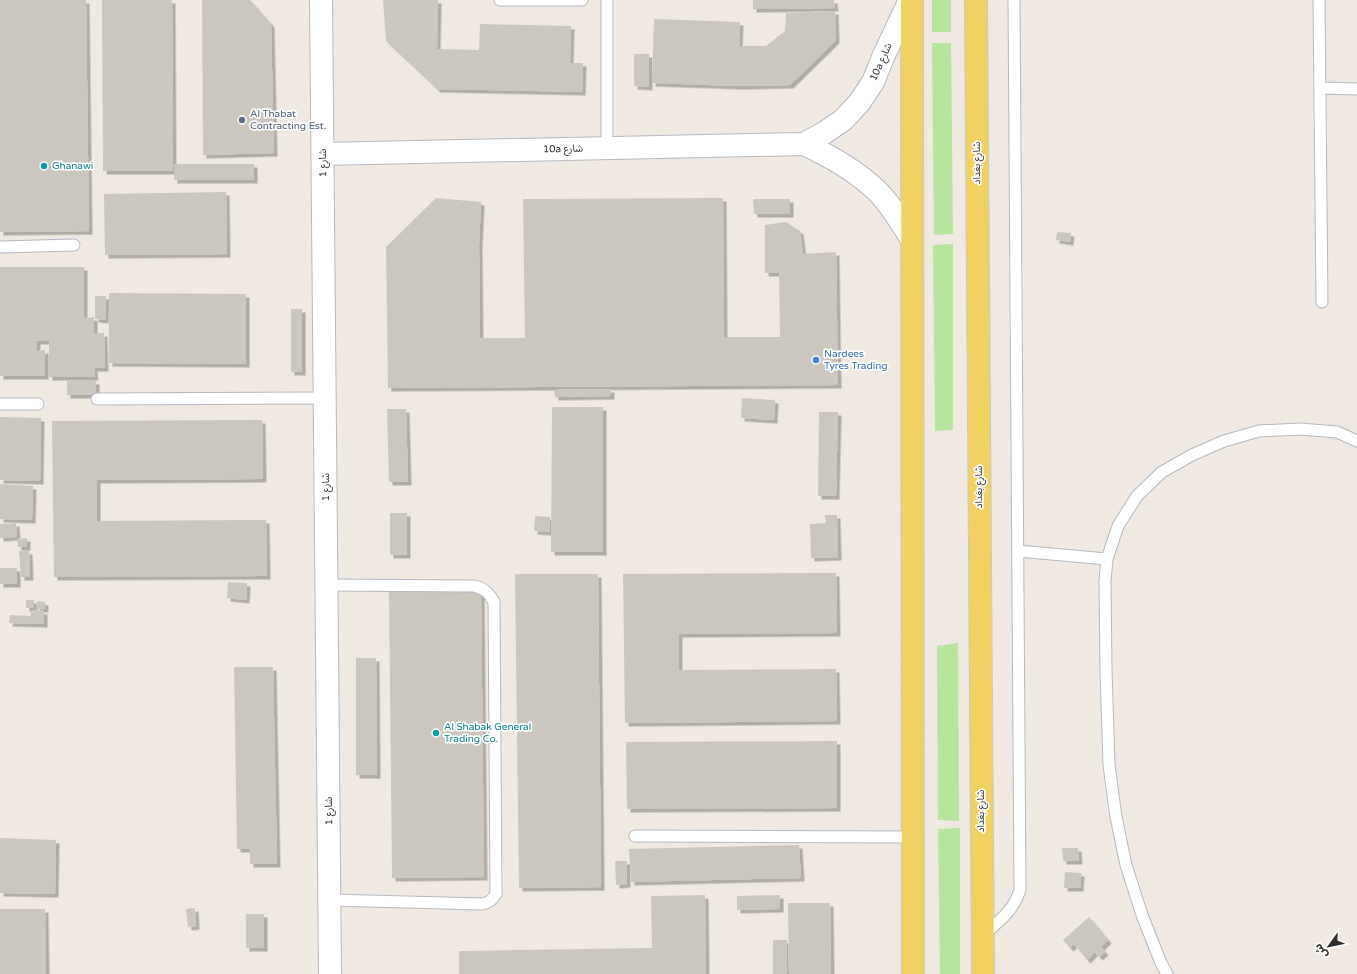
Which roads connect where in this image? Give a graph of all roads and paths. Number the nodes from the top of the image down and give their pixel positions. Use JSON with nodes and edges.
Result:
{"nodes":[{"id":1,"x":321,"y":0,"type":"edge"},
{"id":2,"x":500,"y":0,"type":"edge"},
{"id":3,"x":582,"y":0,"type":"edge"},
{"id":4,"x":607,"y":0,"type":"edge"},
{"id":5,"x":911,"y":0,"type":"edge"},
{"id":6,"x":976,"y":0,"type":"edge"},
{"id":7,"x":1014,"y":0,"type":"edge"},
{"id":8,"x":1319,"y":0,"type":"edge"},
{"id":9,"x":1320,"y":88,"type":"junction"},
{"id":10,"x":1357,"y":89,"type":"edge"},
{"id":11,"x":804,"y":144,"type":"junction"},
{"id":12,"x":607,"y":148,"type":"junction"},
{"id":13,"x":323,"y":154,"type":"junction"},
{"id":14,"x":912,"y":240,"type":"junction"},
{"id":15,"x":74,"y":245,"type":"dead end"},
{"id":16,"x":0,"y":247,"type":"edge"},
{"id":17,"x":1322,"y":302,"type":"dead end"},
{"id":18,"x":325,"y":398,"type":"junction"},
{"id":19,"x":97,"y":399,"type":"dead end"},
{"id":20,"x":0,"y":404,"type":"edge"},
{"id":21,"x":38,"y":404,"type":"dead end"},
{"id":22,"x":1357,"y":441,"type":"edge"},
{"id":23,"x":1018,"y":551,"type":"junction"},
{"id":24,"x":1107,"y":559,"type":"junction"},
{"id":25,"x":327,"y":585,"type":"junction"},
{"id":26,"x":635,"y":836,"type":"dead end"},
{"id":27,"x":913,"y":837,"type":"junction"},
{"id":28,"x":330,"y":900,"type":"junction"},
{"id":29,"x":982,"y":937,"type":"junction"},
{"id":30,"x":330,"y":974,"type":"edge"},
{"id":31,"x":913,"y":974,"type":"edge"},
{"id":32,"x":983,"y":974,"type":"edge"},
{"id":33,"x":1167,"y":974,"type":"edge"}],
"edges":[{"from":1,"to":13,"type":"street","name":"شارع 1"},
{"from":2,"to":3,"type":"lane"},
{"from":4,"to":12,"type":"lane"},
{"from":5,"to":11,"type":"street","name":"10a شارع"},
{"from":5,"to":14,"type":"main road"},
{"from":6,"to":29,"type":"main road","name":"شارع بغداد"},
{"from":7,"to":23,"type":"lane"},
{"from":8,"to":9,"type":"lane"},
{"from":9,"to":10,"type":"lane"},
{"from":9,"to":17,"type":"lane"},
{"from":11,"to":12,"type":"street","name":"10a شارع"},
{"from":11,"to":14,"type":"street","name":"10a شارع"},
{"from":12,"to":13,"type":"street","name":"10a شارع"},
{"from":13,"to":18,"type":"street","name":"شارع 1"},
{"from":14,"to":27,"type":"main road"},
{"from":15,"to":16,"type":"lane"},
{"from":18,"to":19,"type":"lane"},
{"from":18,"to":25,"type":"street","name":"شارع 1"},
{"from":20,"to":21,"type":"lane"},
{"from":22,"to":24,"type":"lane"},
{"from":23,"to":24,"type":"lane"},
{"from":23,"to":29,"type":"lane"},
{"from":24,"to":33,"type":"lane"},
{"from":25,"to":28,"type":"street","name":"شارع 1"},
{"from":25,"to":28,"type":"lane"},
{"from":26,"to":27,"type":"lane"},
{"from":27,"to":31,"type":"main road"},
{"from":28,"to":30,"type":"street","name":"شارع 1"},
{"from":29,"to":32,"type":"main road","name":"شارع بغداد"}]}
